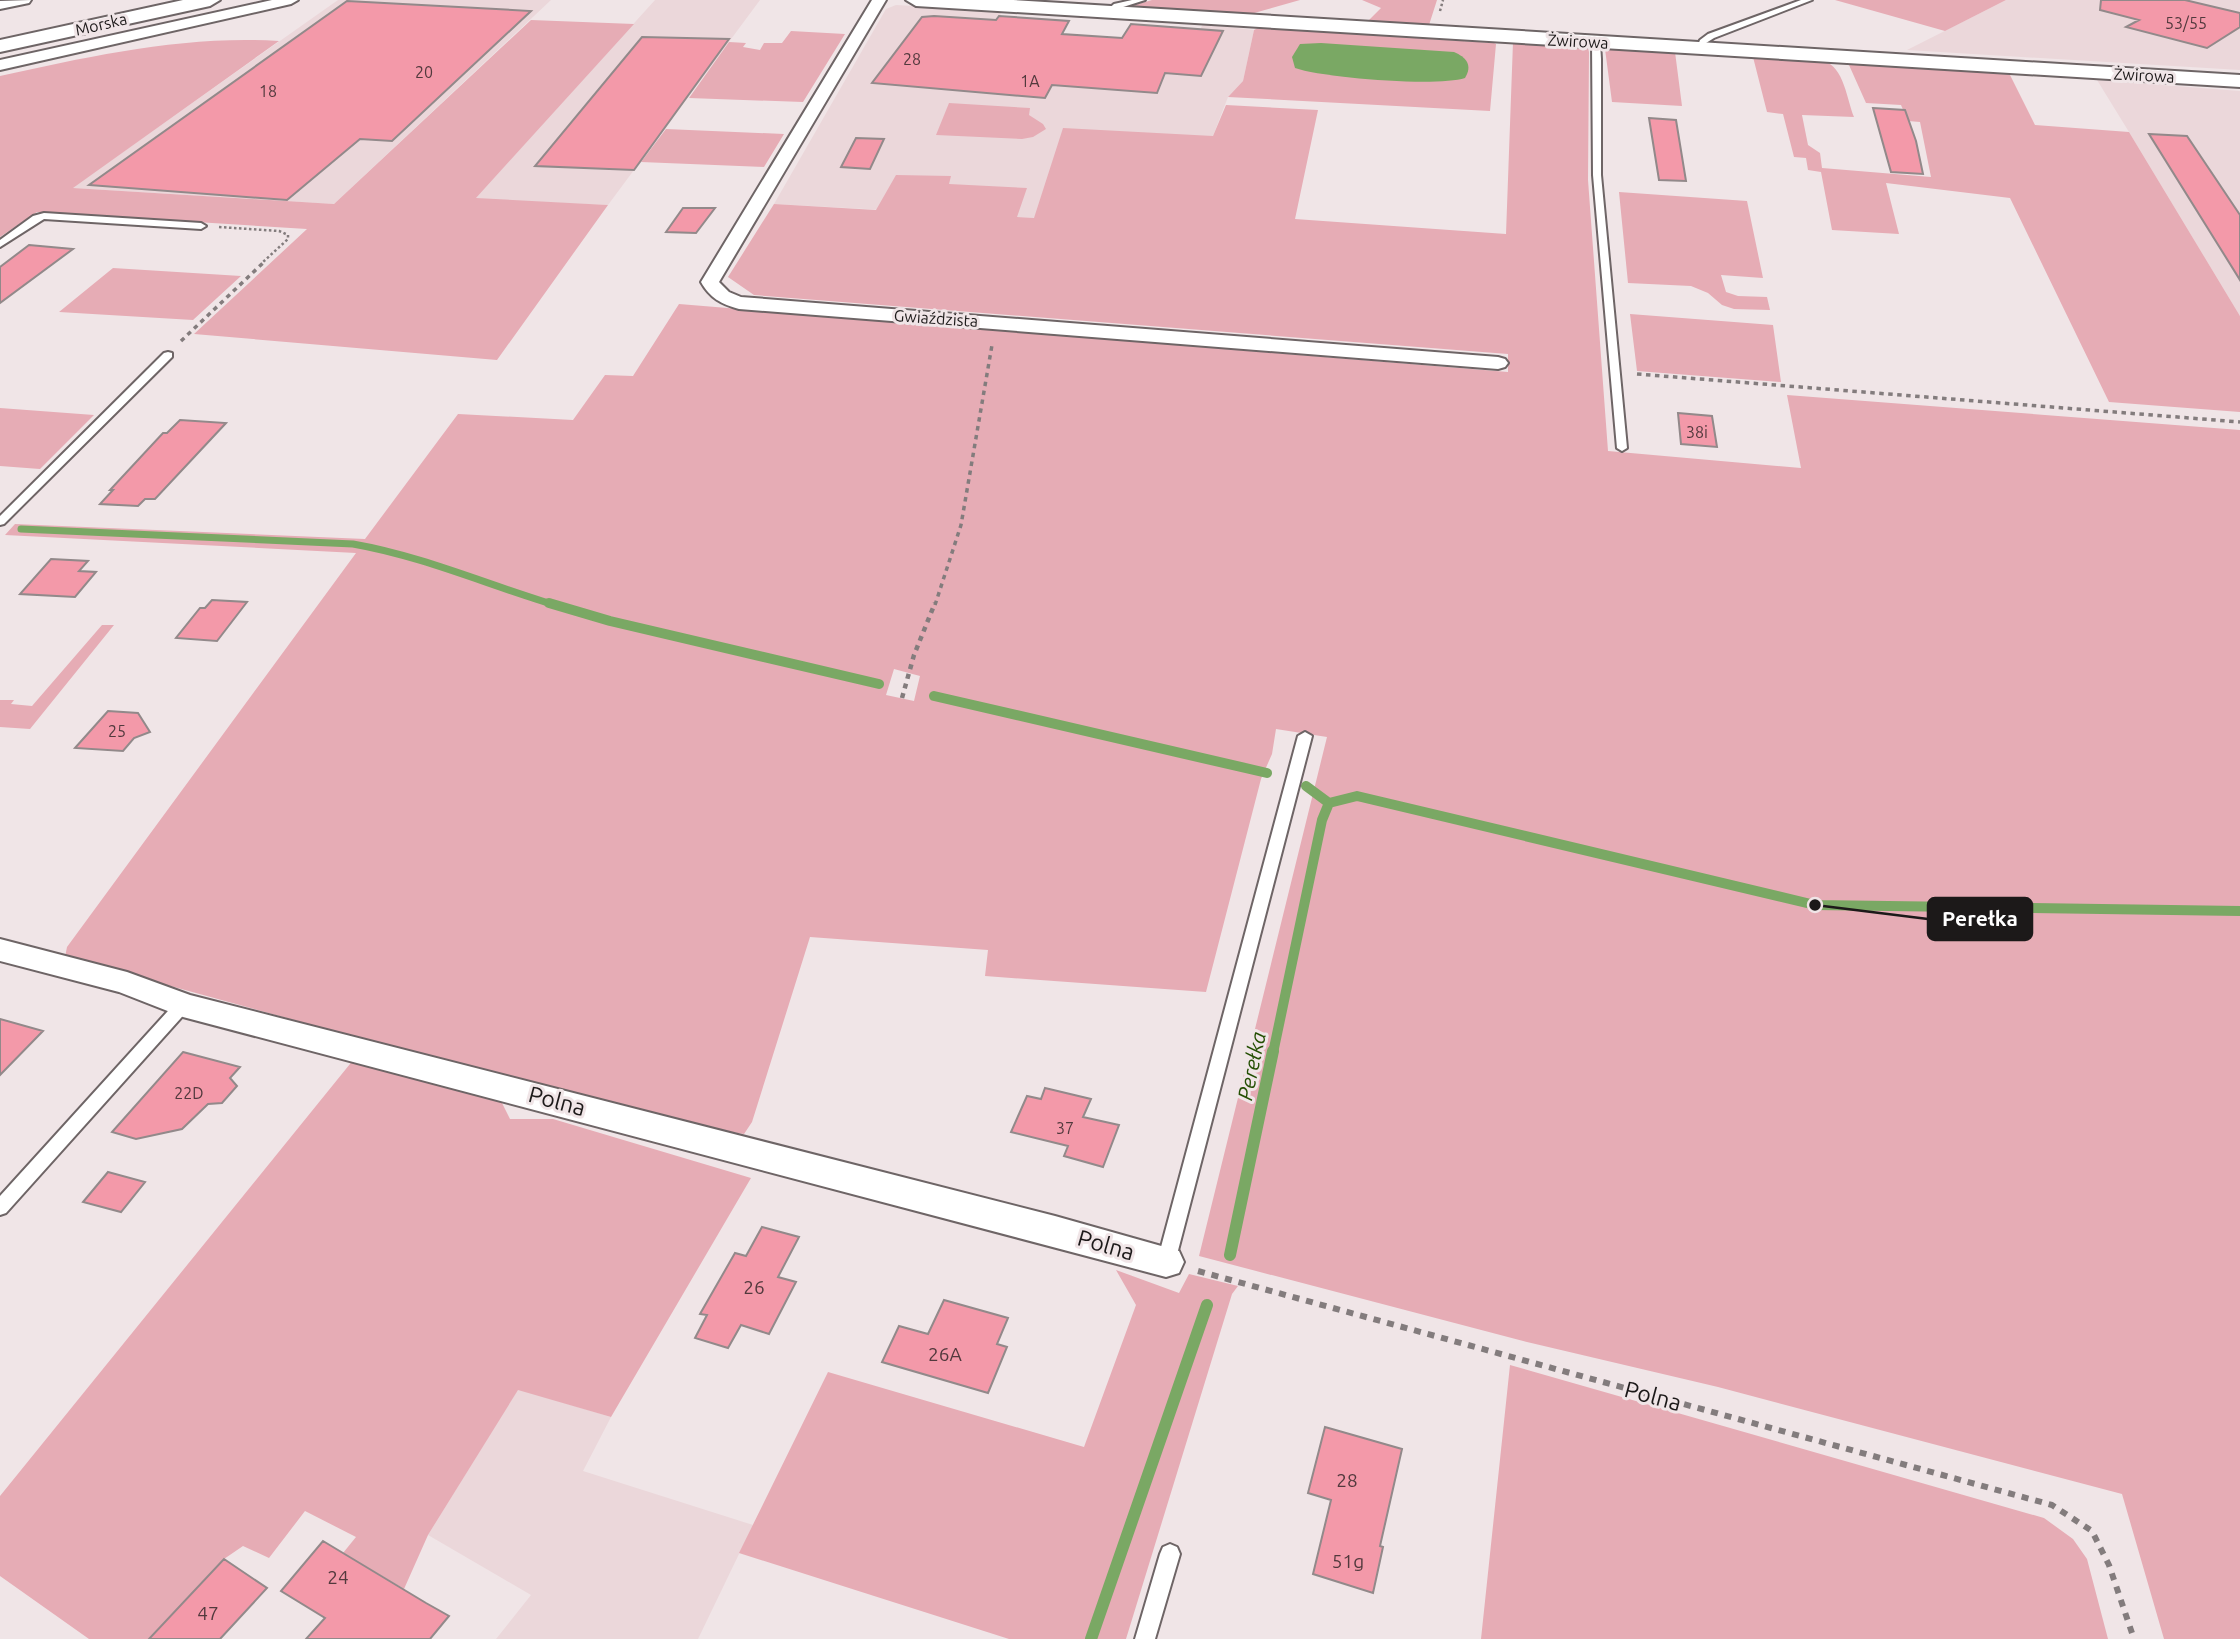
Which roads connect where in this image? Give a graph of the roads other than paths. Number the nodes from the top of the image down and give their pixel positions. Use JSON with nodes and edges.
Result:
{"nodes":[{"id":1,"x":24,"y":0,"type":"edge"},
{"id":2,"x":127,"y":0,"type":"edge"},
{"id":3,"x":211,"y":0,"type":"edge"},
{"id":4,"x":291,"y":0,"type":"edge"},
{"id":5,"x":878,"y":0,"type":"edge"},
{"id":6,"x":916,"y":0,"type":"edge"},
{"id":7,"x":1141,"y":0,"type":"edge"},
{"id":8,"x":1808,"y":0,"type":"edge"},
{"id":9,"x":0,"y":5,"type":"edge"},
{"id":10,"x":1109,"y":12,"type":"junction"},
{"id":11,"x":0,"y":27,"type":"edge"},
{"id":12,"x":1596,"y":42,"type":"junction"},
{"id":13,"x":0,"y":46,"type":"edge"},
{"id":14,"x":1701,"y":48,"type":"junction"},
{"id":15,"x":0,"y":65,"type":"edge"},
{"id":16,"x":2240,"y":81,"type":"edge"},
{"id":17,"x":201,"y":226,"type":"road end"},
{"id":18,"x":0,"y":244,"type":"edge"},
{"id":19,"x":168,"y":355,"type":"road end"},
{"id":20,"x":1498,"y":363,"type":"dead end"},
{"id":21,"x":1622,"y":448,"type":"dead end"},
{"id":22,"x":0,"y":522,"type":"edge"},
{"id":23,"x":1305,"y":736,"type":"dead end"},
{"id":24,"x":0,"y":950,"type":"edge"},
{"id":25,"x":183,"y":1005,"type":"junction"},
{"id":26,"x":0,"y":1208,"type":"edge"},
{"id":27,"x":1166,"y":1262,"type":"joint"},
{"id":28,"x":1170,"y":1554,"type":"dead end"},
{"id":29,"x":1144,"y":1639,"type":"edge"}],
"edges":[{"from":1,"to":9,"type":"street"},
{"from":2,"to":11,"type":"main road"},
{"from":3,"to":13,"type":"main road"},
{"from":4,"to":15,"type":"street","name":"Morska"},
{"from":5,"to":20,"type":"street","name":"Gwiaździsta"},
{"from":6,"to":10,"type":"main road","name":"Żwirowa"},
{"from":7,"to":10,"type":"lane"},
{"from":8,"to":14,"type":"lane"},
{"from":10,"to":12,"type":"main road","name":"Żwirowa"},
{"from":12,"to":14,"type":"main road","name":"Żwirowa"},
{"from":12,"to":21,"type":"lane"},
{"from":14,"to":16,"type":"main road","name":"Żwirowa"},
{"from":17,"to":18,"type":"lane"},
{"from":19,"to":22,"type":"lane"},
{"from":23,"to":27,"type":"lane"},
{"from":24,"to":25,"type":"street","name":"Polna"},
{"from":25,"to":26,"type":"lane"},
{"from":25,"to":27,"type":"street","name":"Polna"},
{"from":28,"to":29,"type":"lane"}]}
